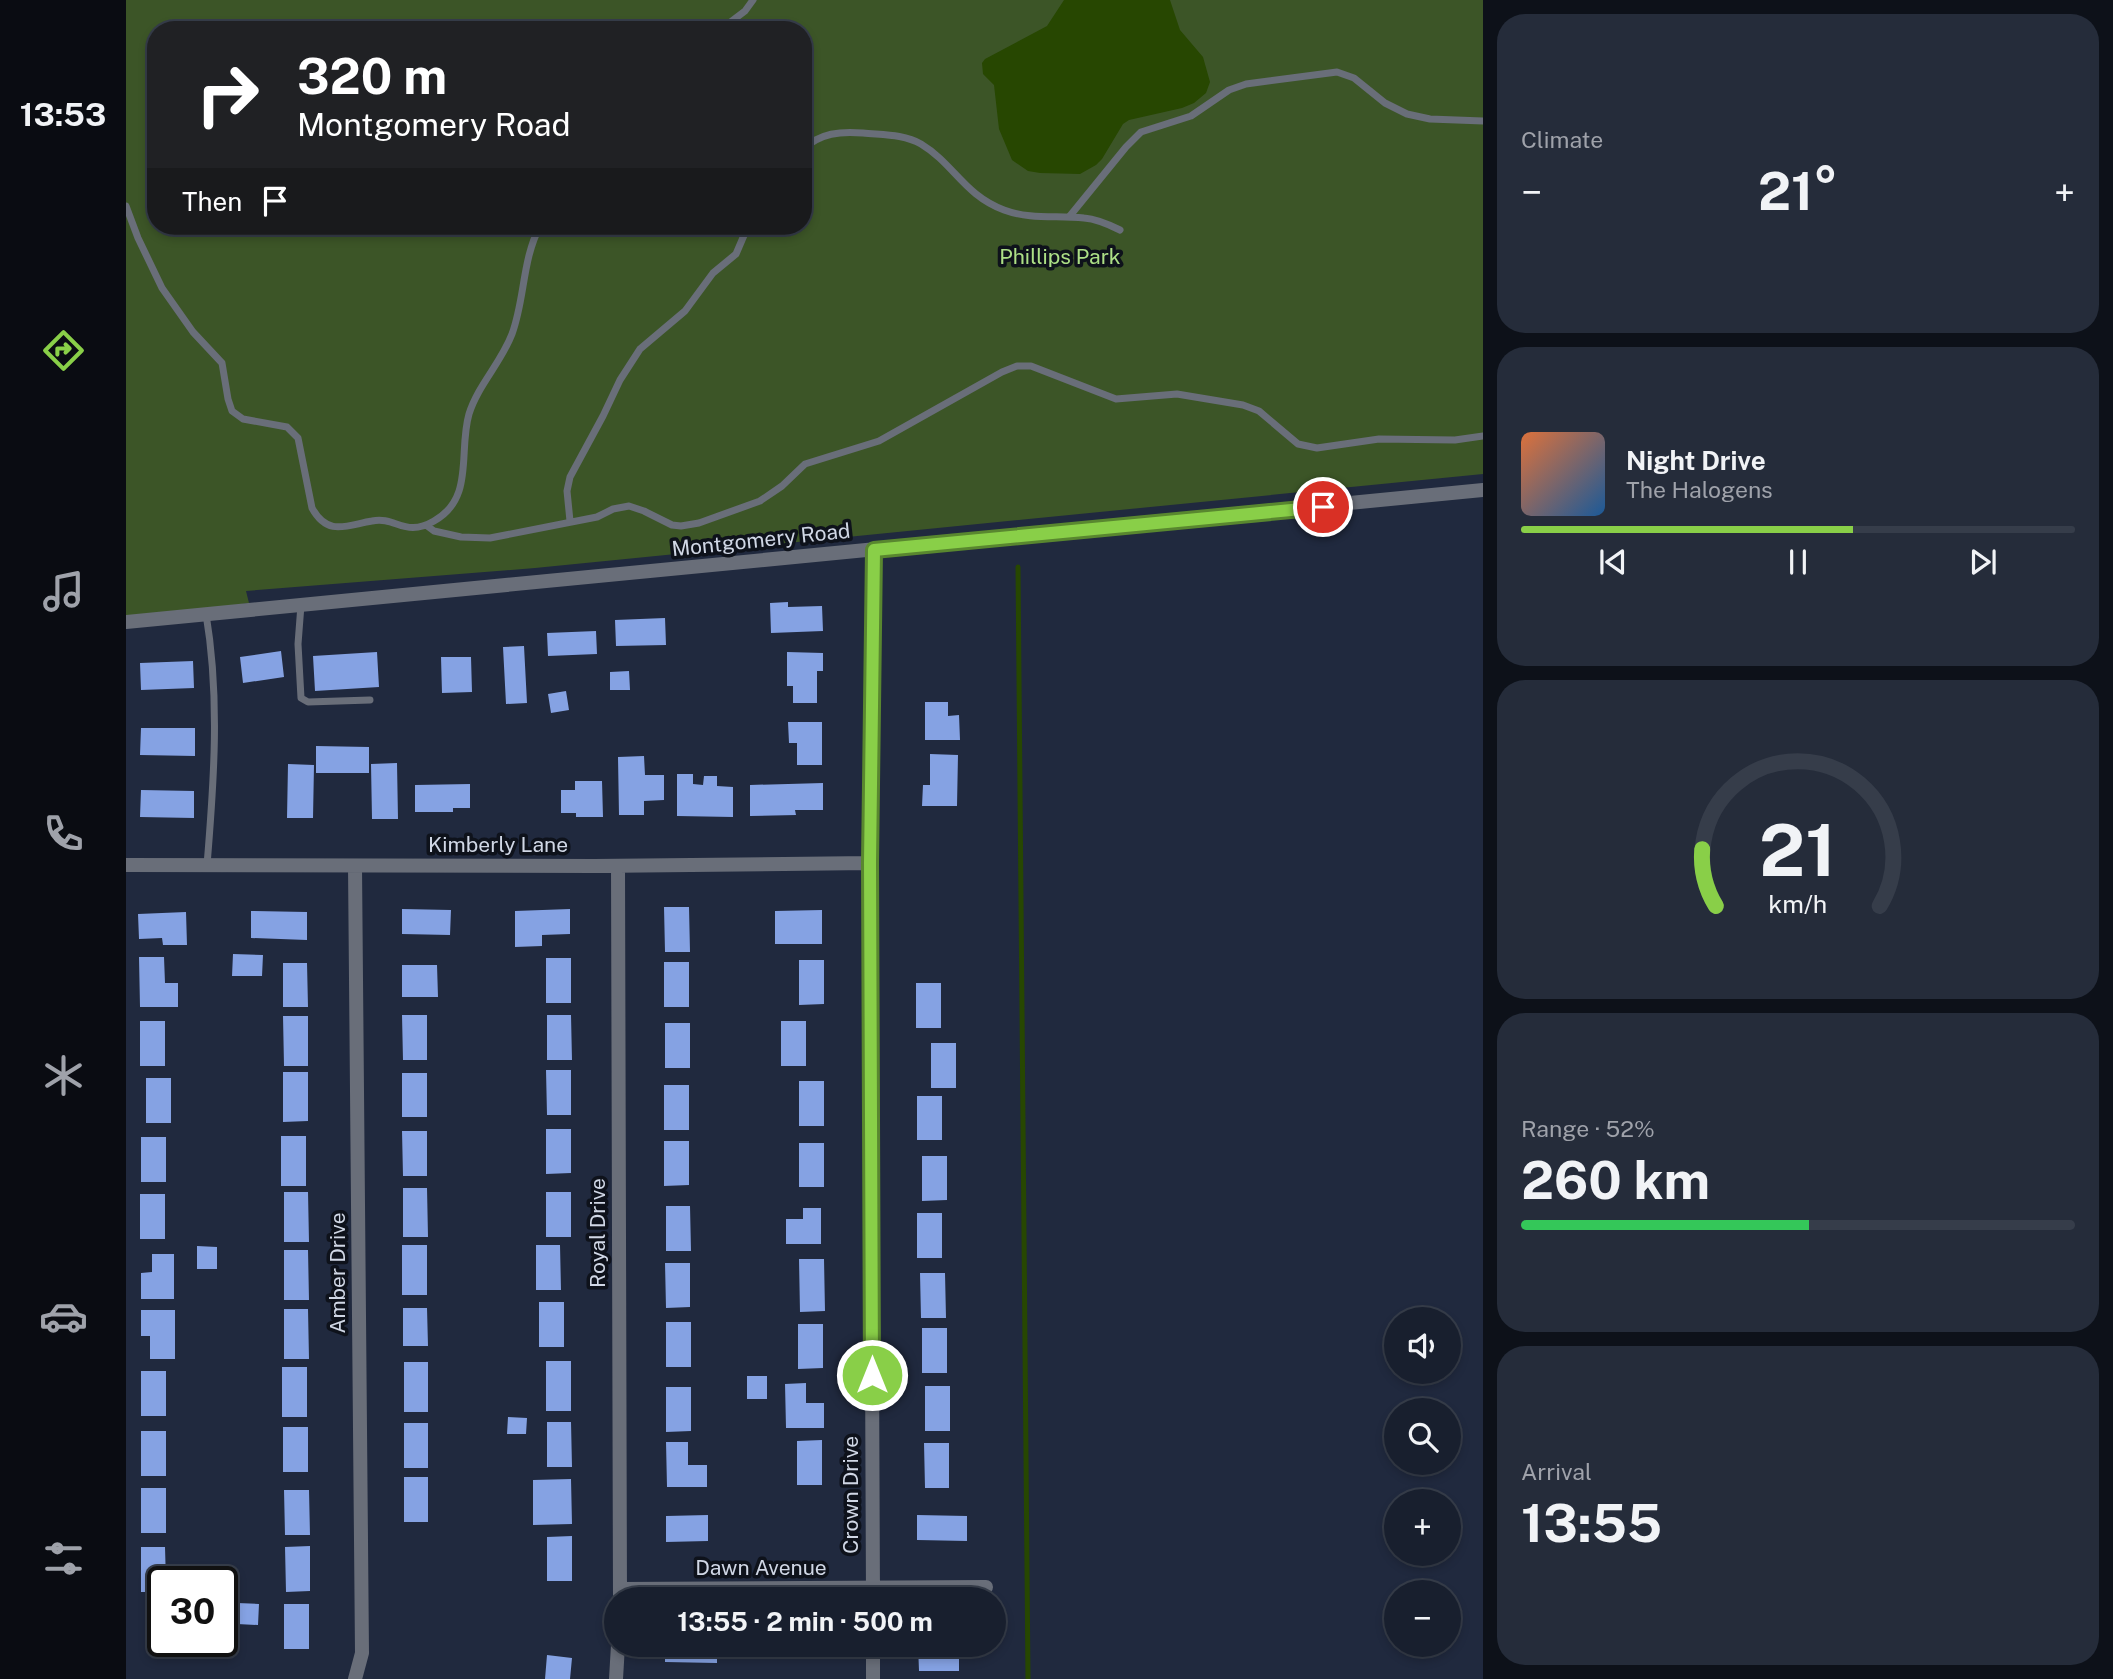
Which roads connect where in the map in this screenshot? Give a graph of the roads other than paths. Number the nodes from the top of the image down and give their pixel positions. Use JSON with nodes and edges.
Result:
{"nodes":[{"id":1,"x":753,"y":0,"type":"edge"},
{"id":2,"x":732,"y":21,"type":"edge"},
{"id":3,"x":1483,"y":121,"type":"edge"},
{"id":4,"x":812,"y":143,"type":"edge"},
{"id":5,"x":126,"y":205,"type":"edge"},
{"id":6,"x":1069,"y":217,"type":"junction"},
{"id":7,"x":1120,"y":230,"type":"dead end"},
{"id":8,"x":537,"y":235,"type":"edge"},
{"id":9,"x":744,"y":235,"type":"edge"},
{"id":10,"x":1483,"y":436,"type":"edge"},
{"id":11,"x":1483,"y":490,"type":"edge"},
{"id":12,"x":570,"y":521,"type":"junction"},
{"id":13,"x":426,"y":525,"type":"junction"},
{"id":14,"x":874,"y":550,"type":"junction"},
{"id":15,"x":301,"y":605,"type":"junction"},
{"id":16,"x":206,"y":614,"type":"junction"},
{"id":17,"x":126,"y":622,"type":"edge"},
{"id":18,"x":370,"y":700,"type":"dead end"},
{"id":19,"x":870,"y":863,"type":"junction"},
{"id":20,"x":126,"y":865,"type":"edge"},
{"id":21,"x":208,"y":865,"type":"junction"},
{"id":22,"x":355,"y":866,"type":"junction"},
{"id":23,"x":618,"y":866,"type":"junction"},
{"id":24,"x":621,"y":1587,"type":"edge"},
{"id":25,"x":873,"y":1587,"type":"edge"},
{"id":26,"x":617,"y":1657,"type":"edge"},
{"id":27,"x":873,"y":1657,"type":"edge"},
{"id":28,"x":355,"y":1679,"type":"edge"},
{"id":29,"x":616,"y":1679,"type":"edge"},
{"id":30,"x":873,"y":1679,"type":"edge"}],
"edges":[{"from":1,"to":2,"type":"lane"},
{"from":3,"to":6,"type":"lane"},
{"from":4,"to":6,"type":"lane"},
{"from":5,"to":13,"type":"lane"},
{"from":6,"to":7,"type":"lane"},
{"from":8,"to":13,"type":"lane"},
{"from":9,"to":12,"type":"lane"},
{"from":10,"to":12,"type":"lane"},
{"from":11,"to":14,"type":"street","name":"Montgomery Road"},
{"from":12,"to":13,"type":"lane"},
{"from":14,"to":15,"type":"street","name":"Montgomery Road"},
{"from":14,"to":19,"type":"street","name":"Crown Drive"},
{"from":15,"to":16,"type":"street","name":"Montgomery Road"},
{"from":15,"to":18,"type":"lane"},
{"from":16,"to":17,"type":"street","name":"Montgomery Road"},
{"from":16,"to":21,"type":"lane"},
{"from":19,"to":23,"type":"street","name":"Kimberly Lane"},
{"from":19,"to":25,"type":"street","name":"Crown Drive"},
{"from":20,"to":21,"type":"street","name":"Kimberly Lane"},
{"from":21,"to":22,"type":"street","name":"Kimberly Lane"},
{"from":22,"to":23,"type":"street","name":"Kimberly Lane"},
{"from":22,"to":28,"type":"street","name":"Amber Drive"},
{"from":23,"to":24,"type":"street","name":"Royal Drive"},
{"from":26,"to":29,"type":"street"},
{"from":27,"to":30,"type":"street"}]}
